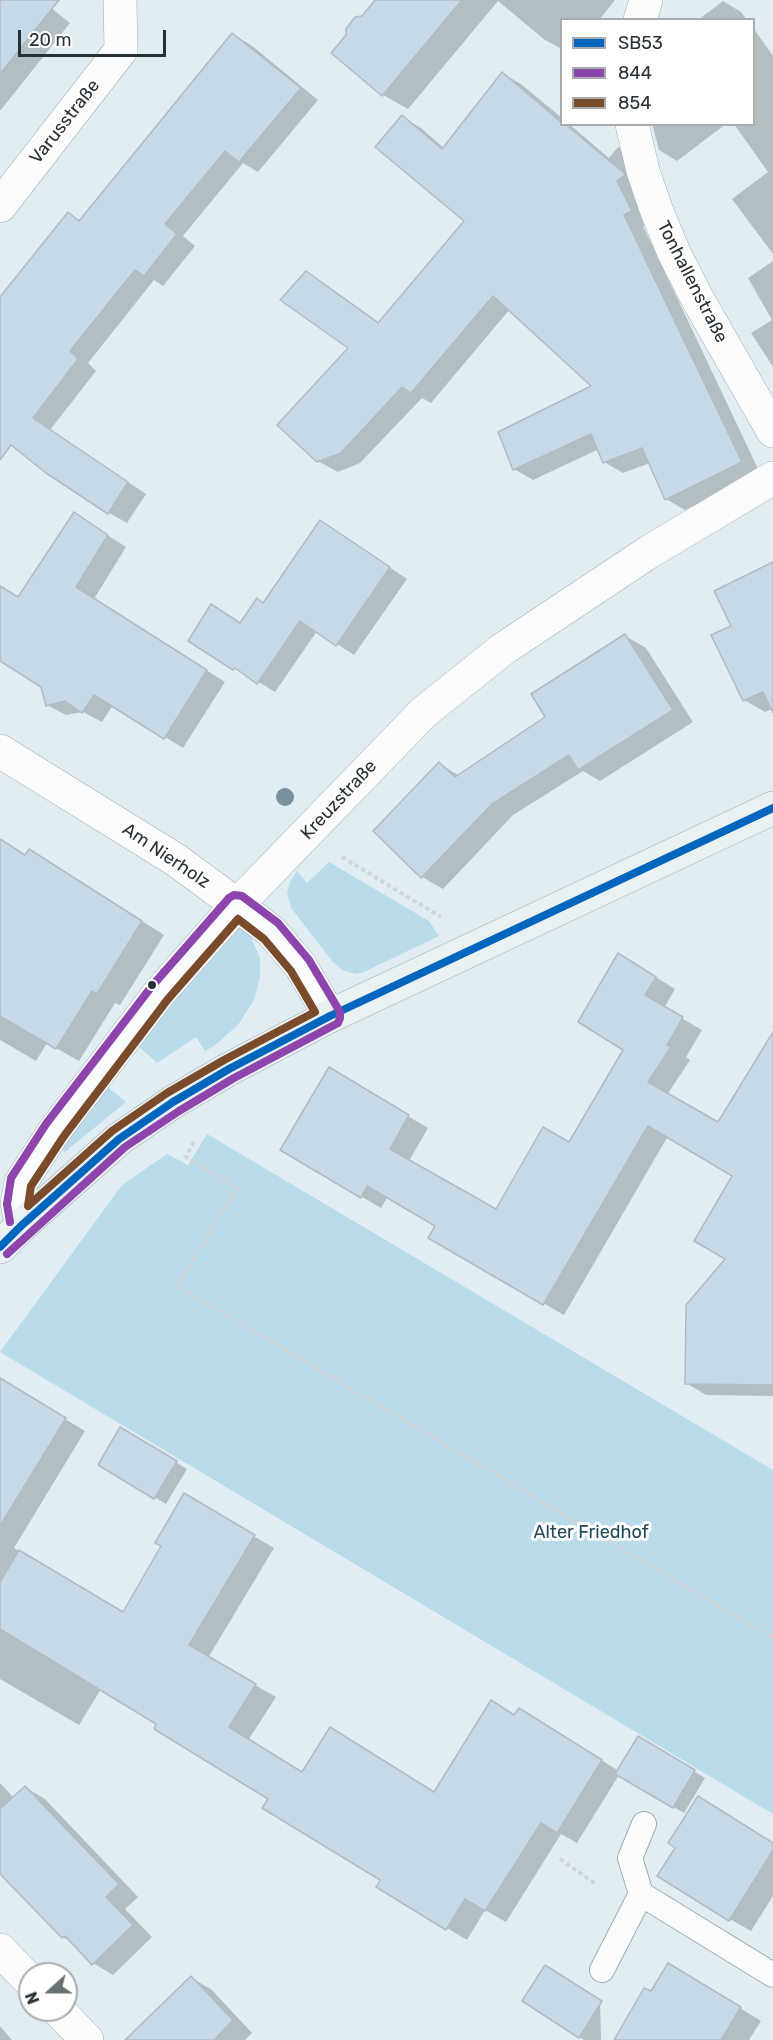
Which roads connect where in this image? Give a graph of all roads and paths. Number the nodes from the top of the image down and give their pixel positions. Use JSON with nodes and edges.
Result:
{"nodes":[{"id":1,"x":120,"y":0,"type":"edge"},
{"id":2,"x":646,"y":0,"type":"edge"},
{"id":3,"x":641,"y":18,"type":"edge"},
{"id":4,"x":632,"y":126,"type":"edge"},
{"id":5,"x":0,"y":206,"type":"edge"},
{"id":6,"x":773,"y":431,"type":"edge"},
{"id":7,"x":773,"y":478,"type":"edge"},
{"id":8,"x":0,"y":751,"type":"edge"},
{"id":9,"x":773,"y":808,"type":"edge"},
{"id":10,"x":306,"y":835,"type":"junction"},
{"id":11,"x":237,"y":905,"type":"junction"},
{"id":12,"x":485,"y":944,"type":"junction"},
{"id":13,"x":330,"y":1016,"type":"junction"},
{"id":14,"x":173,"y":1102,"type":"junction"},
{"id":15,"x":11,"y":1236,"type":"edge"},
{"id":16,"x":773,"y":1638,"type":"edge"},
{"id":17,"x":644,"y":1824,"type":"dead end"},
{"id":18,"x":641,"y":1894,"type":"junction"},
{"id":19,"x":0,"y":1950,"type":"edge"},
{"id":20,"x":18,"y":1969,"type":"edge"},
{"id":21,"x":602,"y":1970,"type":"dead end"},
{"id":22,"x":773,"y":1975,"type":"edge"},
{"id":23,"x":70,"y":2022,"type":"edge"},
{"id":24,"x":87,"y":2040,"type":"edge"}],
"edges":[{"from":1,"to":5,"type":"street","name":"Varusstraße"},
{"from":2,"to":3,"type":"street"},
{"from":4,"to":6,"type":"street","name":"Tonhallenstraße"},
{"from":7,"to":10,"type":"street","name":"Kreuzstraße"},
{"from":8,"to":11,"type":"street","name":"Am Nierholz"},
{"from":9,"to":12,"type":"main road"},
{"from":10,"to":11,"type":"street","name":"Kreuzstraße"},
{"from":10,"to":12,"type":"path"},
{"from":11,"to":13,"type":"street","name":"Am Nierholz"},
{"from":11,"to":15,"type":"street","name":"Kreuzstraße"},
{"from":12,"to":13,"type":"main road"},
{"from":13,"to":14,"type":"main road"},
{"from":14,"to":15,"type":"main road"},
{"from":14,"to":16,"type":"path"},
{"from":17,"to":18,"type":"lane"},
{"from":18,"to":21,"type":"lane"},
{"from":18,"to":22,"type":"lane"},
{"from":19,"to":20,"type":"street"},
{"from":23,"to":24,"type":"street"}]}
